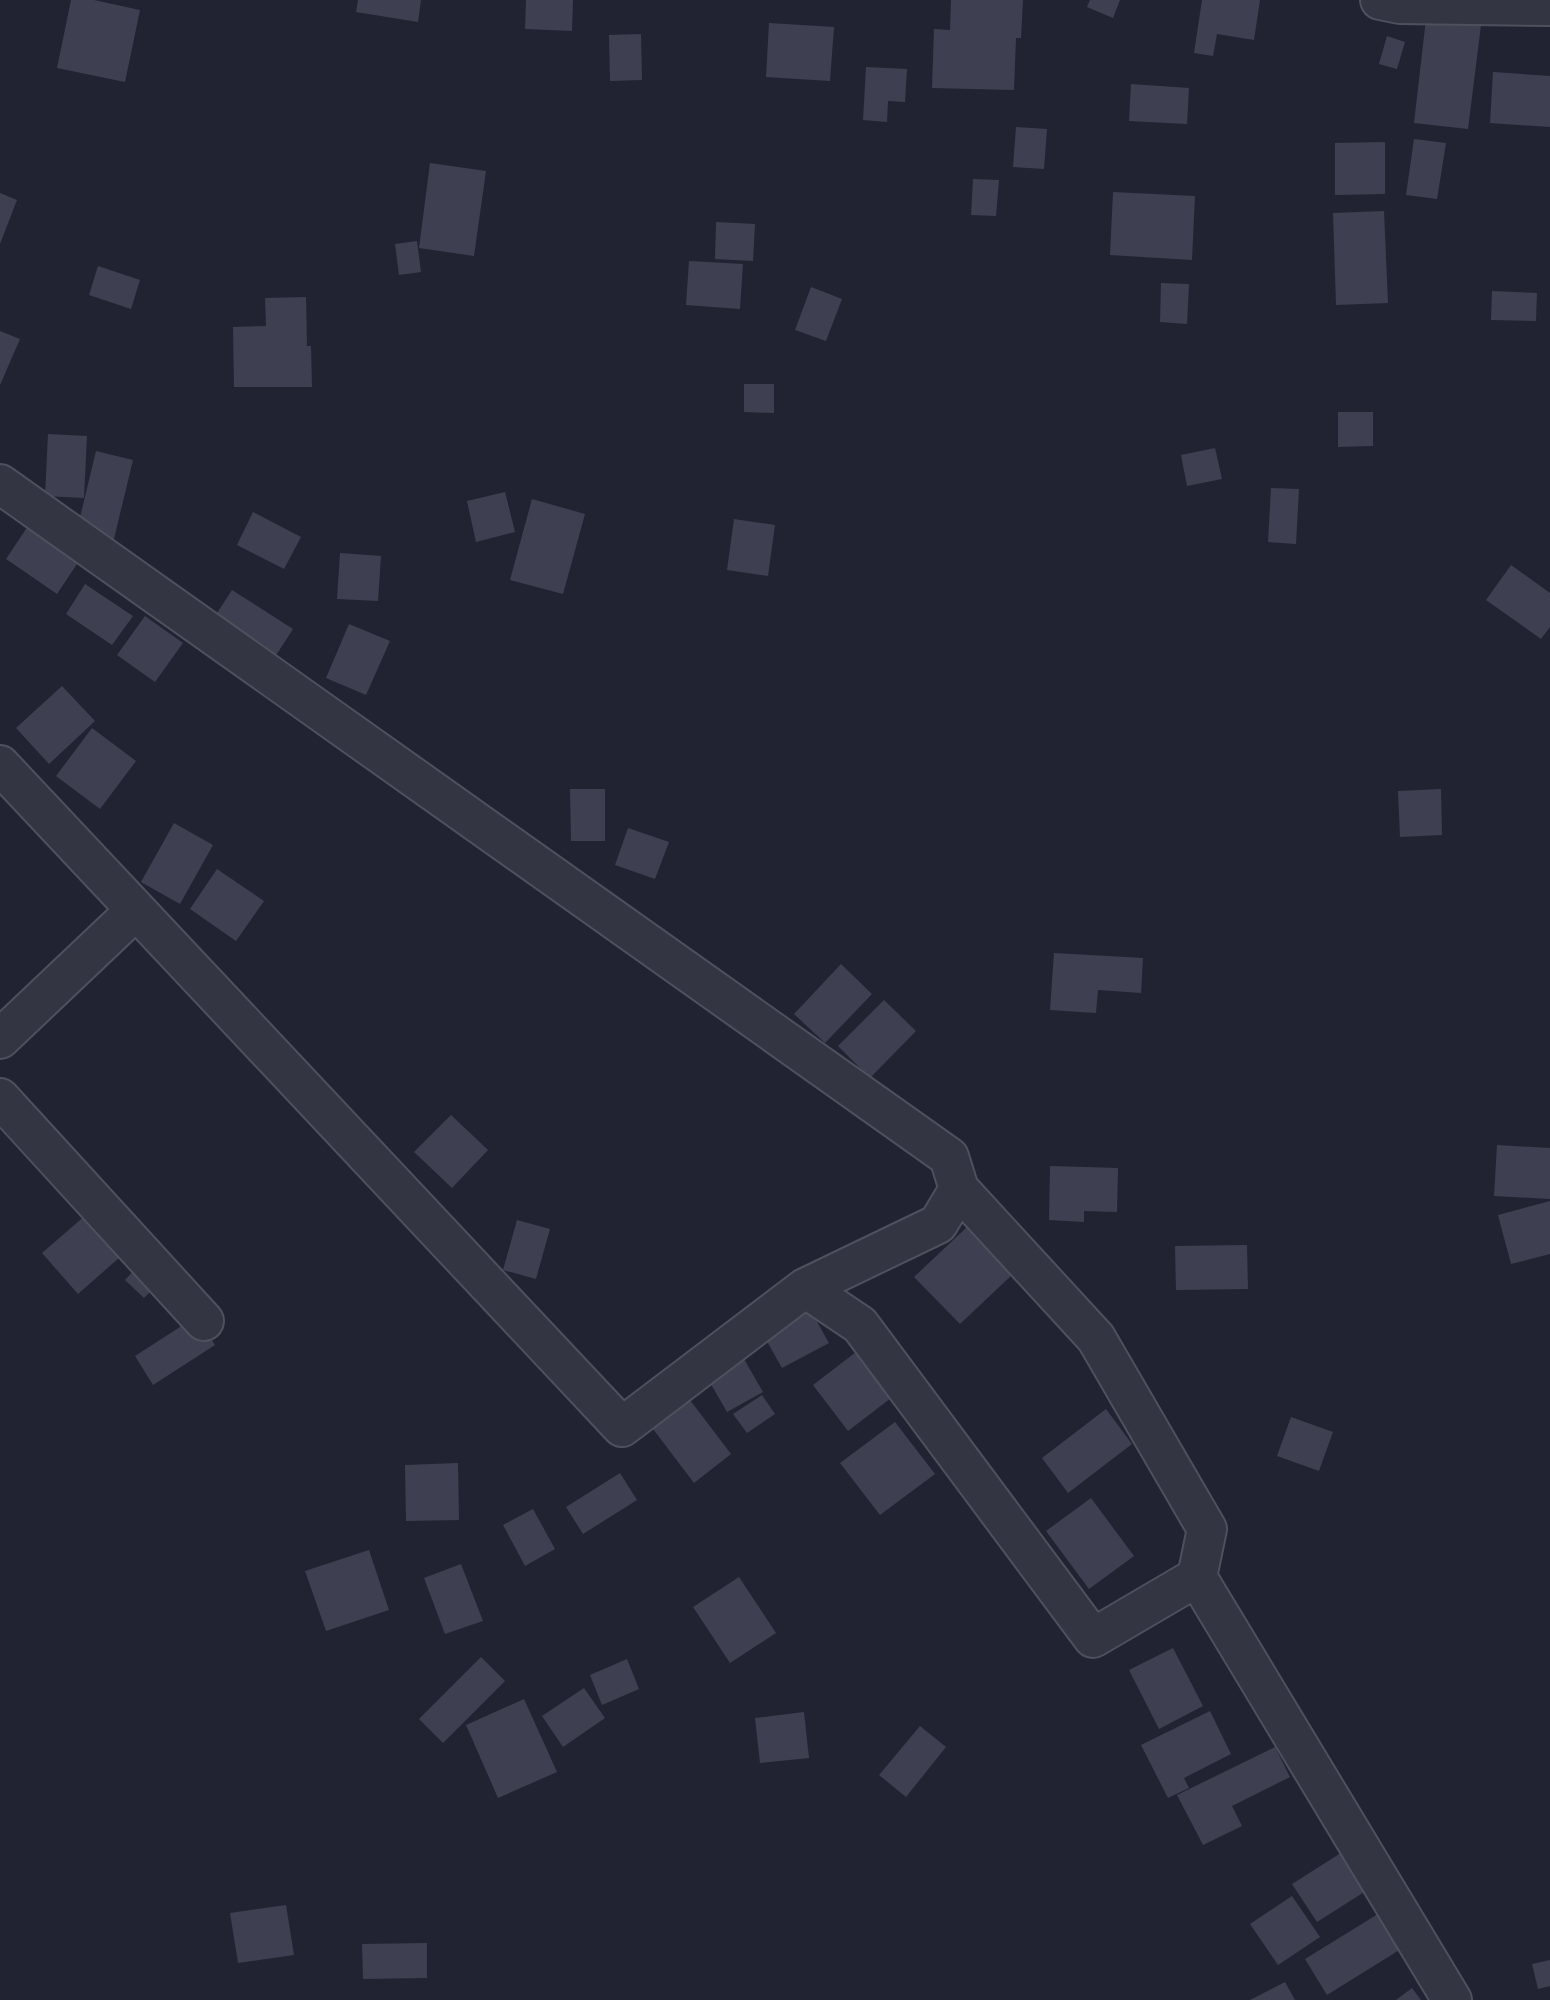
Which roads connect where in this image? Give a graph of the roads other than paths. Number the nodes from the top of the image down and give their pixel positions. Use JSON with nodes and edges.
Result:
{"nodes":[{"id":1,"x":1380,"y":0,"type":"edge"},
{"id":2,"x":1499,"y":2,"type":"edge"},
{"id":3,"x":1550,"y":6,"type":"edge"},
{"id":4,"x":0,"y":484,"type":"edge"},
{"id":5,"x":0,"y":765,"type":"edge"},
{"id":6,"x":136,"y":910,"type":"junction"},
{"id":7,"x":0,"y":1039,"type":"edge"},
{"id":8,"x":0,"y":1098,"type":"edge"},
{"id":9,"x":959,"y":1189,"type":"junction"},
{"id":10,"x":805,"y":1288,"type":"junction"},
{"id":11,"x":204,"y":1321,"type":"dead end"},
{"id":12,"x":1197,"y":1577,"type":"junction"},
{"id":13,"x":1452,"y":2000,"type":"edge"}],
"edges":[{"from":1,"to":2,"type":"street"},
{"from":2,"to":3,"type":"street"},
{"from":4,"to":9,"type":"street"},
{"from":5,"to":6,"type":"street"},
{"from":6,"to":7,"type":"street"},
{"from":6,"to":10,"type":"street"},
{"from":8,"to":11,"type":"street"},
{"from":9,"to":10,"type":"street"},
{"from":9,"to":12,"type":"street"},
{"from":10,"to":12,"type":"street"},
{"from":12,"to":13,"type":"street"}]}
